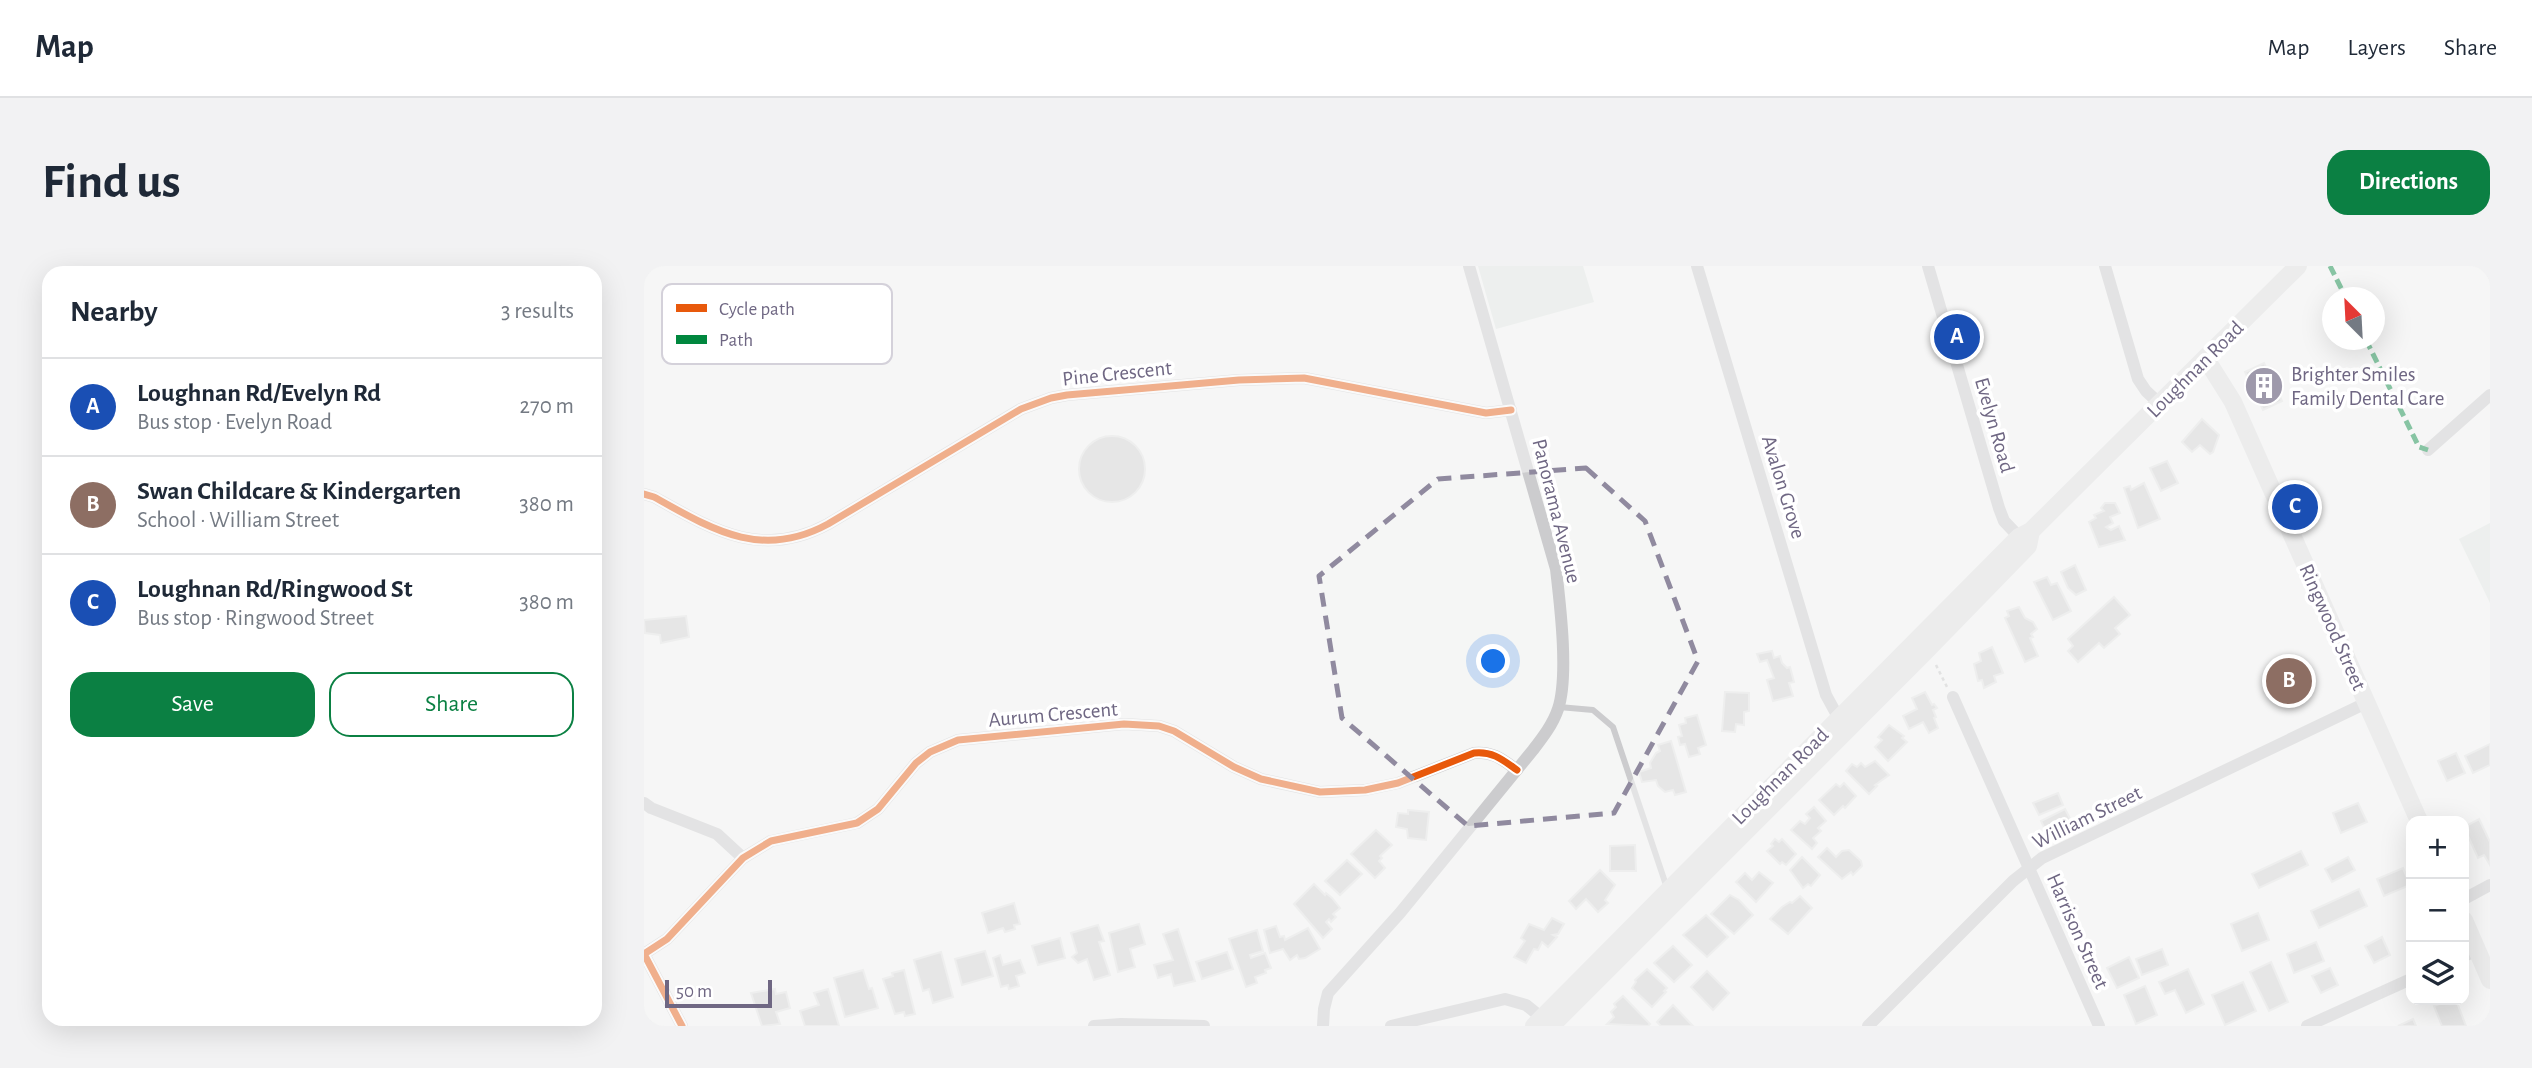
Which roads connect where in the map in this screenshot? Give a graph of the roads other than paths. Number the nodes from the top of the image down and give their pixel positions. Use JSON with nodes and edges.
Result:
{"nodes":[{"id":1,"x":1469,"y":266,"type":"edge"},
{"id":2,"x":1697,"y":266,"type":"edge"},
{"id":3,"x":1928,"y":266,"type":"edge"},
{"id":4,"x":2105,"y":266,"type":"edge"},
{"id":5,"x":2298,"y":266,"type":"edge"},
{"id":6,"x":2206,"y":359,"type":"junction"},
{"id":7,"x":2490,"y":395,"type":"edge"},
{"id":8,"x":2160,"y":404,"type":"junction"},
{"id":9,"x":1511,"y":410,"type":"junction"},
{"id":10,"x":2428,"y":450,"type":"dead end"},
{"id":11,"x":644,"y":494,"type":"edge"},
{"id":12,"x":2026,"y":538,"type":"junction"},
{"id":13,"x":1953,"y":697,"type":"road end"},
{"id":14,"x":2366,"y":703,"type":"junction"},
{"id":15,"x":1559,"y":707,"type":"junction"},
{"id":16,"x":1838,"y":717,"type":"junction"},
{"id":17,"x":1517,"y":770,"type":"junction"},
{"id":18,"x":644,"y":803,"type":"edge"},
{"id":19,"x":2417,"y":816,"type":"edge"},
{"id":20,"x":744,"y":859,"type":"junction"},
{"id":21,"x":2029,"y":869,"type":"junction"},
{"id":22,"x":2490,"y":886,"type":"edge"},
{"id":23,"x":1668,"y":890,"type":"junction"},
{"id":24,"x":2469,"y":896,"type":"edge"},
{"id":25,"x":2470,"y":953,"type":"edge"},
{"id":26,"x":644,"y":954,"type":"edge"},
{"id":27,"x":2490,"y":979,"type":"edge"},
{"id":28,"x":2406,"y":981,"type":"edge"},
{"id":29,"x":1542,"y":1023,"type":"edge"},
{"id":30,"x":682,"y":1026,"type":"edge"},
{"id":31,"x":1094,"y":1026,"type":"edge"},
{"id":32,"x":1204,"y":1026,"type":"edge"},
{"id":33,"x":1323,"y":1026,"type":"edge"},
{"id":34,"x":1391,"y":1026,"type":"edge"},
{"id":35,"x":1868,"y":1026,"type":"edge"},
{"id":36,"x":2099,"y":1026,"type":"edge"},
{"id":37,"x":2307,"y":1026,"type":"edge"}],
"edges":[{"from":1,"to":9,"type":"street","name":"Panorama Avenue"},
{"from":2,"to":16,"type":"street","name":"Avalon Grove"},
{"from":3,"to":12,"type":"street","name":"Evelyn Road"},
{"from":4,"to":8,"type":"street"},
{"from":5,"to":6,"type":"main road","name":"Loughnan Road"},
{"from":6,"to":8,"type":"main road","name":"Loughnan Road"},
{"from":6,"to":14,"type":"main road","name":"Ringwood Street"},
{"from":7,"to":10,"type":"street"},
{"from":8,"to":12,"type":"main road","name":"Loughnan Road"},
{"from":9,"to":11,"type":"street","name":"Pine Crescent"},
{"from":9,"to":15,"type":"street","name":"Panorama Avenue"},
{"from":12,"to":16,"type":"main road","name":"Loughnan Road"},
{"from":12,"to":29,"type":"main road","name":"Loughnan Road"},
{"from":13,"to":21,"type":"street","name":"Harrison Street"},
{"from":14,"to":19,"type":"main road","name":"Ringwood Street"},
{"from":14,"to":21,"type":"street","name":"William Street"},
{"from":15,"to":17,"type":"street","name":"Panorama Avenue"},
{"from":15,"to":23,"type":"lane"},
{"from":16,"to":23,"type":"main road","name":"Loughnan Road"},
{"from":17,"to":20,"type":"street","name":"Aurum Crescent"},
{"from":17,"to":33,"type":"street","name":"Panorama Avenue"},
{"from":18,"to":20,"type":"street"},
{"from":20,"to":26,"type":"street","name":"Aurum Crescent"},
{"from":21,"to":35,"type":"street","name":"William Street"},
{"from":21,"to":36,"type":"street","name":"Harrison Street"},
{"from":22,"to":24,"type":"street"},
{"from":23,"to":29,"type":"main road","name":"Loughnan Road"},
{"from":25,"to":27,"type":"main road"},
{"from":26,"to":30,"type":"street"},
{"from":28,"to":37,"type":"street"},
{"from":29,"to":34,"type":"street"},
{"from":31,"to":32,"type":"street"}]}
